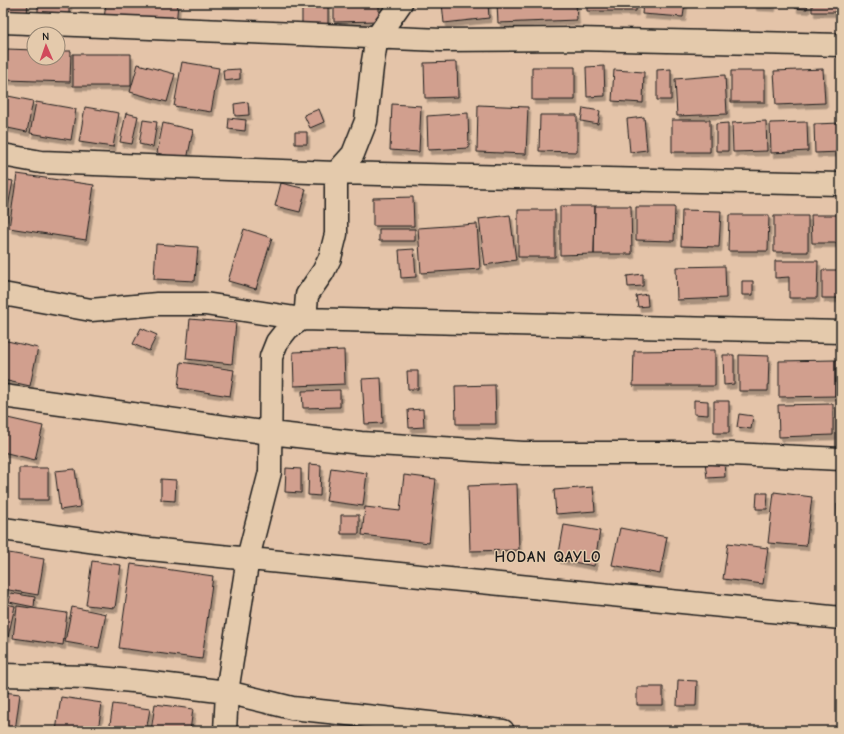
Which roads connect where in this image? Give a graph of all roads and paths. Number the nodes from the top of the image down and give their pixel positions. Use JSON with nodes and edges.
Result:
{"nodes":[{"id":1,"x":401,"y":3,"type":"edge"},
{"id":2,"x":3,"y":22,"type":"edge"},
{"id":3,"x":377,"y":37,"type":"junction"},
{"id":4,"x":841,"y":45,"type":"edge"},
{"id":5,"x":3,"y":155,"type":"edge"},
{"id":6,"x":336,"y":172,"type":"junction"},
{"id":7,"x":841,"y":184,"type":"edge"},
{"id":8,"x":3,"y":294,"type":"edge"},
{"id":9,"x":302,"y":319,"type":"junction"},
{"id":10,"x":841,"y":332,"type":"edge"},
{"id":11,"x":3,"y":396,"type":"edge"},
{"id":12,"x":270,"y":433,"type":"junction"},
{"id":13,"x":841,"y":458,"type":"edge"},
{"id":14,"x":3,"y":529,"type":"edge"},
{"id":15,"x":248,"y":558,"type":"junction"},
{"id":16,"x":841,"y":618,"type":"edge"},
{"id":17,"x":3,"y":675,"type":"edge"},
{"id":18,"x":227,"y":692,"type":"junction"},
{"id":19,"x":225,"y":731,"type":"edge"},
{"id":20,"x":503,"y":731,"type":"edge"}],
"edges":[{"from":1,"to":3,"type":"street"},
{"from":2,"to":3,"type":"street"},
{"from":3,"to":4,"type":"street"},
{"from":3,"to":6,"type":"street"},
{"from":5,"to":6,"type":"street"},
{"from":6,"to":7,"type":"street"},
{"from":6,"to":9,"type":"street"},
{"from":8,"to":9,"type":"street"},
{"from":9,"to":10,"type":"street"},
{"from":9,"to":12,"type":"street"},
{"from":11,"to":12,"type":"street"},
{"from":12,"to":13,"type":"street"},
{"from":12,"to":15,"type":"street"},
{"from":14,"to":15,"type":"street"},
{"from":15,"to":16,"type":"street"},
{"from":15,"to":18,"type":"street"},
{"from":17,"to":18,"type":"street"},
{"from":18,"to":19,"type":"street"},
{"from":18,"to":20,"type":"street"}]}
